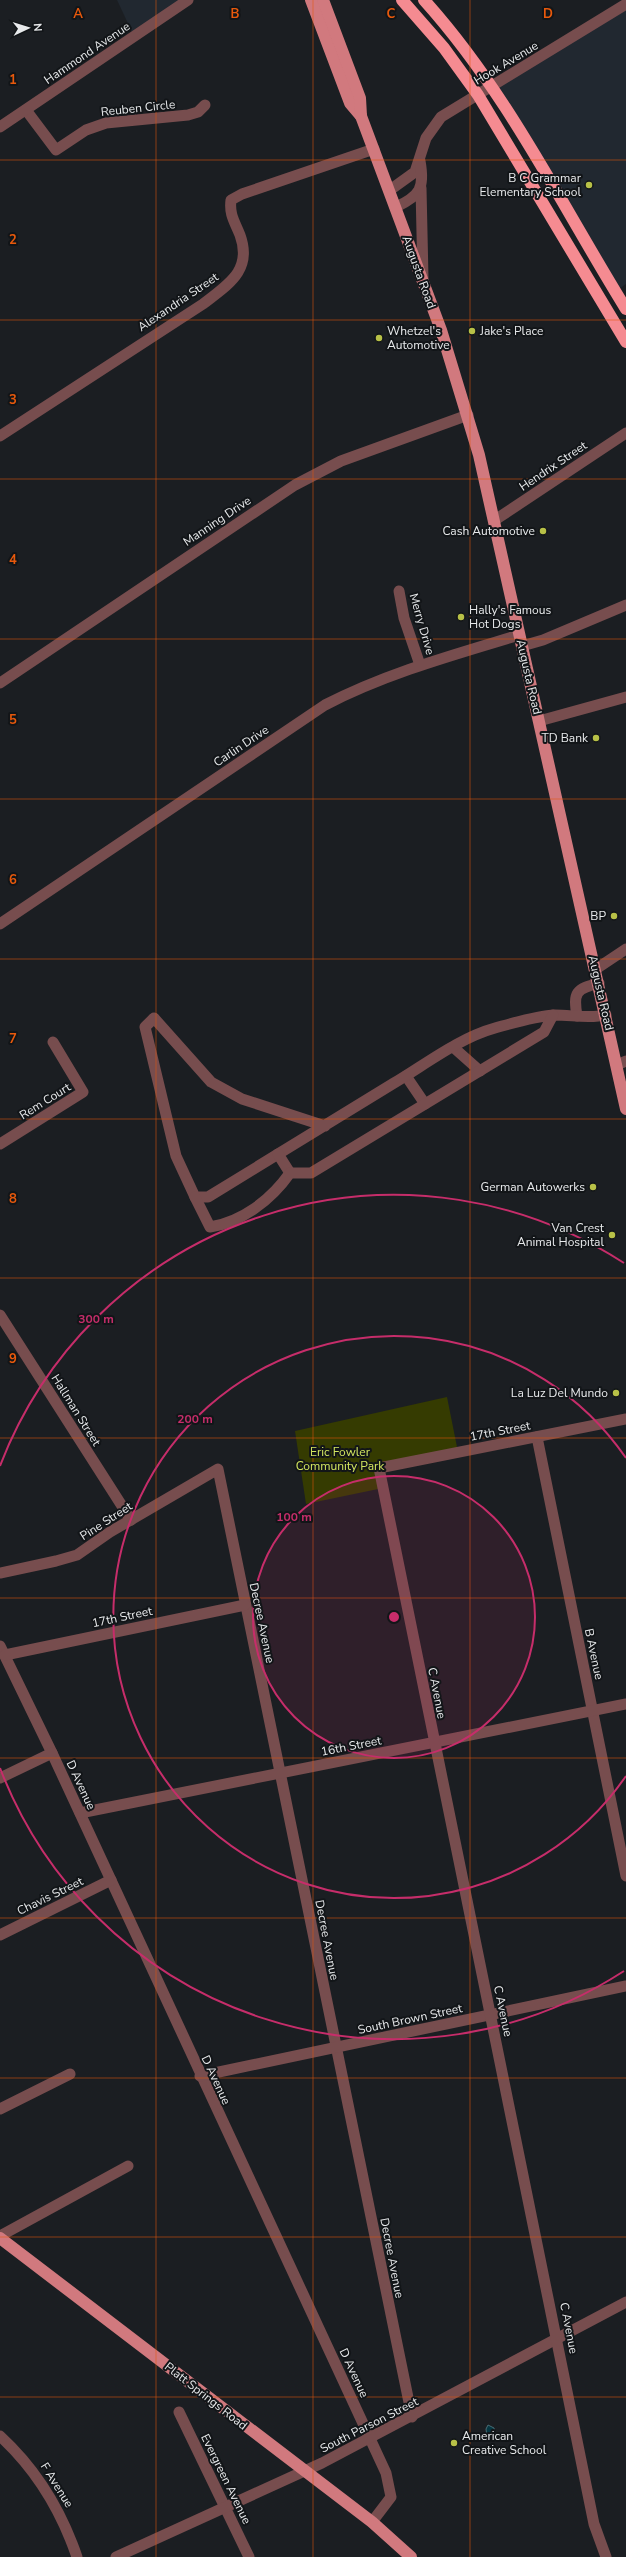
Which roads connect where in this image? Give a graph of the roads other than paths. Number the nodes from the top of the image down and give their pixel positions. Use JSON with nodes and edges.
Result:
{"nodes":[{"id":1,"x":188,"y":0,"type":"edge"},
{"id":2,"x":311,"y":0,"type":"edge"},
{"id":3,"x":323,"y":0,"type":"edge"},
{"id":4,"x":402,"y":0,"type":"edge"},
{"id":5,"x":424,"y":0,"type":"edge"},
{"id":6,"x":626,"y":4,"type":"edge"},
{"id":7,"x":492,"y":87,"type":"junction"},
{"id":8,"x":478,"y":95,"type":"junction"},
{"id":9,"x":205,"y":105,"type":"dead end"},
{"id":10,"x":26,"y":110,"type":"junction"},
{"id":11,"x":361,"y":116,"type":"junction"},
{"id":12,"x":0,"y":127,"type":"edge"},
{"id":13,"x":374,"y":149,"type":"junction"},
{"id":14,"x":420,"y":161,"type":"junction"},
{"id":15,"x":421,"y":188,"type":"junction"},
{"id":16,"x":390,"y":190,"type":"junction"},
{"id":17,"x":396,"y":208,"type":"junction"},
{"id":18,"x":424,"y":285,"type":"junction"},
{"id":19,"x":626,"y":309,"type":"edge"},
{"id":20,"x":626,"y":342,"type":"edge"},
{"id":21,"x":468,"y":415,"type":"junction"},
{"id":22,"x":626,"y":433,"type":"edge"},
{"id":23,"x":0,"y":436,"type":"edge"},
{"id":24,"x":495,"y":520,"type":"junction"},
{"id":25,"x":399,"y":591,"type":"dead end"},
{"id":26,"x":626,"y":604,"type":"edge"},
{"id":27,"x":521,"y":640,"type":"junction"},
{"id":28,"x":420,"y":665,"type":"junction"},
{"id":29,"x":0,"y":683,"type":"edge"},
{"id":30,"x":626,"y":697,"type":"edge"},
{"id":31,"x":539,"y":721,"type":"junction"},
{"id":32,"x":0,"y":924,"type":"edge"},
{"id":33,"x":626,"y":949,"type":"edge"},
{"id":34,"x":596,"y":969,"type":"junction"},
{"id":35,"x":599,"y":983,"type":"junction"},
{"id":36,"x":553,"y":1015,"type":"junction"},
{"id":37,"x":606,"y":1015,"type":"junction"},
{"id":38,"x":577,"y":1016,"type":"junction"},
{"id":39,"x":53,"y":1042,"type":"dead end"},
{"id":40,"x":453,"y":1048,"type":"junction"},
{"id":41,"x":621,"y":1063,"type":"edge"},
{"id":42,"x":480,"y":1071,"type":"junction"},
{"id":43,"x":406,"y":1076,"type":"junction"},
{"id":44,"x":425,"y":1104,"type":"junction"},
{"id":45,"x":626,"y":1109,"type":"edge"},
{"id":46,"x":325,"y":1126,"type":"junction"},
{"id":47,"x":0,"y":1144,"type":"edge"},
{"id":48,"x":278,"y":1154,"type":"junction"},
{"id":49,"x":290,"y":1173,"type":"junction"},
{"id":50,"x":195,"y":1197,"type":"junction"},
{"id":51,"x":0,"y":1315,"type":"edge"},
{"id":52,"x":626,"y":1419,"type":"edge"},
{"id":53,"x":537,"y":1437,"type":"junction"},
{"id":54,"x":218,"y":1468,"type":"joint"},
{"id":55,"x":379,"y":1468,"type":"joint"},
{"id":56,"x":131,"y":1520,"type":"junction"},
{"id":57,"x":0,"y":1573,"type":"edge"},
{"id":58,"x":245,"y":1605,"type":"junction"},
{"id":59,"x":2,"y":1651,"type":"edge"},
{"id":60,"x":626,"y":1704,"type":"edge"},
{"id":61,"x":593,"y":1711,"type":"junction"},
{"id":62,"x":434,"y":1742,"type":"junction"},
{"id":63,"x":52,"y":1753,"type":"junction"},
{"id":64,"x":280,"y":1773,"type":"junction"},
{"id":65,"x":0,"y":1778,"type":"edge"},
{"id":66,"x":80,"y":1813,"type":"junction"},
{"id":67,"x":626,"y":1876,"type":"edge"},
{"id":68,"x":111,"y":1880,"type":"junction"},
{"id":69,"x":0,"y":1935,"type":"edge"},
{"id":70,"x":626,"y":1986,"type":"edge"},
{"id":71,"x":490,"y":2015,"type":"junction"},
{"id":72,"x":336,"y":2048,"type":"junction"},
{"id":73,"x":70,"y":2074,"type":"dead end"},
{"id":74,"x":200,"y":2076,"type":"junction"},
{"id":75,"x":0,"y":2109,"type":"edge"},
{"id":76,"x":128,"y":2166,"type":"dead end"},
{"id":77,"x":0,"y":2237,"type":"edge"},
{"id":78,"x":626,"y":2302,"type":"edge"},
{"id":79,"x":558,"y":2339,"type":"junction"},
{"id":80,"x":179,"y":2412,"type":"dead end"},
{"id":81,"x":412,"y":2417,"type":"junction"},
{"id":82,"x":0,"y":2436,"type":"edge"},
{"id":83,"x":370,"y":2439,"type":"junction"},
{"id":84,"x":304,"y":2471,"type":"junction"},
{"id":85,"x":226,"y":2508,"type":"junction"},
{"id":86,"x":372,"y":2522,"type":"junction"},
{"id":87,"x":77,"y":2557,"type":"edge"},
{"id":88,"x":116,"y":2557,"type":"edge"},
{"id":89,"x":249,"y":2557,"type":"edge"},
{"id":90,"x":411,"y":2557,"type":"edge"},
{"id":91,"x":606,"y":2557,"type":"edge"}],
"edges":[{"from":1,"to":10,"type":"street","name":"Hammond Avenue"},
{"from":2,"to":11,"type":"main road","name":"Augusta Road"},
{"from":3,"to":11,"type":"main road","name":"Augusta Road"},
{"from":4,"to":8,"type":"highway"},
{"from":5,"to":7,"type":"highway"},
{"from":6,"to":7,"type":"street","name":"Hook Avenue"},
{"from":7,"to":8,"type":"street","name":"Hook Avenue"},
{"from":7,"to":19,"type":"highway"},
{"from":8,"to":14,"type":"street","name":"Hook Avenue"},
{"from":8,"to":20,"type":"highway"},
{"from":9,"to":10,"type":"street","name":"Reuben Circle"},
{"from":10,"to":12,"type":"street","name":"Hammond Avenue"},
{"from":11,"to":13,"type":"main road","name":"Augusta Road"},
{"from":13,"to":16,"type":"main road","name":"Augusta Road"},
{"from":13,"to":23,"type":"street","name":"Alexandria Street"},
{"from":14,"to":15,"type":"street","name":"Hook Avenue"},
{"from":14,"to":16,"type":"street","name":"Hook Avenue"},
{"from":15,"to":17,"type":"street"},
{"from":15,"to":18,"type":"street","name":"Hook Avenue"},
{"from":16,"to":17,"type":"main road","name":"Augusta Road"},
{"from":17,"to":18,"type":"main road","name":"Augusta Road"},
{"from":18,"to":21,"type":"main road","name":"Augusta Road"},
{"from":21,"to":24,"type":"main road","name":"Augusta Road"},
{"from":21,"to":29,"type":"street","name":"Manning Drive"},
{"from":22,"to":24,"type":"street","name":"Hendrix Street"},
{"from":24,"to":27,"type":"main road","name":"Augusta Road"},
{"from":25,"to":28,"type":"street","name":"Merry Drive"},
{"from":26,"to":27,"type":"street","name":"Carlin Drive"},
{"from":27,"to":28,"type":"street","name":"Carlin Drive"},
{"from":27,"to":31,"type":"main road","name":"Augusta Road"},
{"from":28,"to":32,"type":"street","name":"Carlin Drive"},
{"from":30,"to":31,"type":"street"},
{"from":31,"to":34,"type":"main road","name":"Augusta Road"},
{"from":33,"to":34,"type":"street"},
{"from":34,"to":35,"type":"main road","name":"Augusta Road"},
{"from":35,"to":37,"type":"main road","name":"Augusta Road"},
{"from":35,"to":38,"type":"street"},
{"from":36,"to":38,"type":"street"},
{"from":36,"to":40,"type":"street"},
{"from":36,"to":42,"type":"street"},
{"from":37,"to":38,"type":"street"},
{"from":37,"to":41,"type":"main road","name":"Augusta Road"},
{"from":39,"to":47,"type":"street","name":"Rem Court"},
{"from":40,"to":42,"type":"street"},
{"from":40,"to":43,"type":"street"},
{"from":41,"to":45,"type":"main road","name":"Augusta Road"},
{"from":42,"to":44,"type":"street"},
{"from":43,"to":44,"type":"street"},
{"from":43,"to":46,"type":"street"},
{"from":44,"to":49,"type":"street"},
{"from":46,"to":48,"type":"street"},
{"from":46,"to":50,"type":"street"},
{"from":48,"to":49,"type":"street"},
{"from":48,"to":50,"type":"street"},
{"from":49,"to":50,"type":"street"},
{"from":51,"to":56,"type":"street","name":"Hallman Street"},
{"from":52,"to":53,"type":"street","name":"17th Street"},
{"from":53,"to":55,"type":"street","name":"17th Street"},
{"from":53,"to":61,"type":"street","name":"B Avenue"},
{"from":54,"to":56,"type":"street","name":"Pine Street"},
{"from":54,"to":58,"type":"street","name":"Decree Avenue"},
{"from":55,"to":62,"type":"street","name":"C Avenue"},
{"from":56,"to":57,"type":"street","name":"Pine Street"},
{"from":58,"to":59,"type":"street","name":"17th Street"},
{"from":58,"to":64,"type":"street","name":"Decree Avenue"},
{"from":59,"to":63,"type":"street","name":"D Avenue"},
{"from":60,"to":61,"type":"street","name":"16th Street"},
{"from":61,"to":62,"type":"street","name":"16th Street"},
{"from":61,"to":67,"type":"street","name":"B Avenue"},
{"from":62,"to":64,"type":"street","name":"16th Street"},
{"from":62,"to":71,"type":"street","name":"C Avenue"},
{"from":63,"to":65,"type":"street"},
{"from":63,"to":66,"type":"street","name":"D Avenue"},
{"from":64,"to":66,"type":"street","name":"16th Street"},
{"from":64,"to":72,"type":"street","name":"Decree Avenue"},
{"from":66,"to":68,"type":"street","name":"D Avenue"},
{"from":68,"to":69,"type":"street","name":"Chavis Street"},
{"from":68,"to":74,"type":"street","name":"D Avenue"},
{"from":70,"to":71,"type":"street","name":"South Brown Street"},
{"from":71,"to":72,"type":"street","name":"South Brown Street"},
{"from":71,"to":79,"type":"street","name":"C Avenue"},
{"from":72,"to":74,"type":"street","name":"South Brown Street"},
{"from":72,"to":81,"type":"street","name":"Decree Avenue"},
{"from":73,"to":75,"type":"street"},
{"from":74,"to":83,"type":"street","name":"D Avenue"},
{"from":76,"to":77,"type":"street"},
{"from":77,"to":84,"type":"main road","name":"Platt Springs Road"},
{"from":78,"to":79,"type":"street","name":"South Parson Street"},
{"from":79,"to":81,"type":"street","name":"South Parson Street"},
{"from":79,"to":91,"type":"street","name":"C Avenue"},
{"from":80,"to":85,"type":"street","name":"Evergreen Avenue"},
{"from":81,"to":83,"type":"street","name":"South Parson Street"},
{"from":82,"to":87,"type":"street","name":"F Avenue"},
{"from":83,"to":84,"type":"street","name":"South Parson Street"},
{"from":83,"to":86,"type":"street","name":"D Avenue"},
{"from":84,"to":85,"type":"street","name":"South Parson Street"},
{"from":84,"to":86,"type":"main road","name":"Platt Springs Road"},
{"from":85,"to":88,"type":"street","name":"South Parson Street"},
{"from":85,"to":89,"type":"street","name":"Evergreen Avenue"},
{"from":86,"to":90,"type":"main road","name":"Platt Springs Road"}]}
